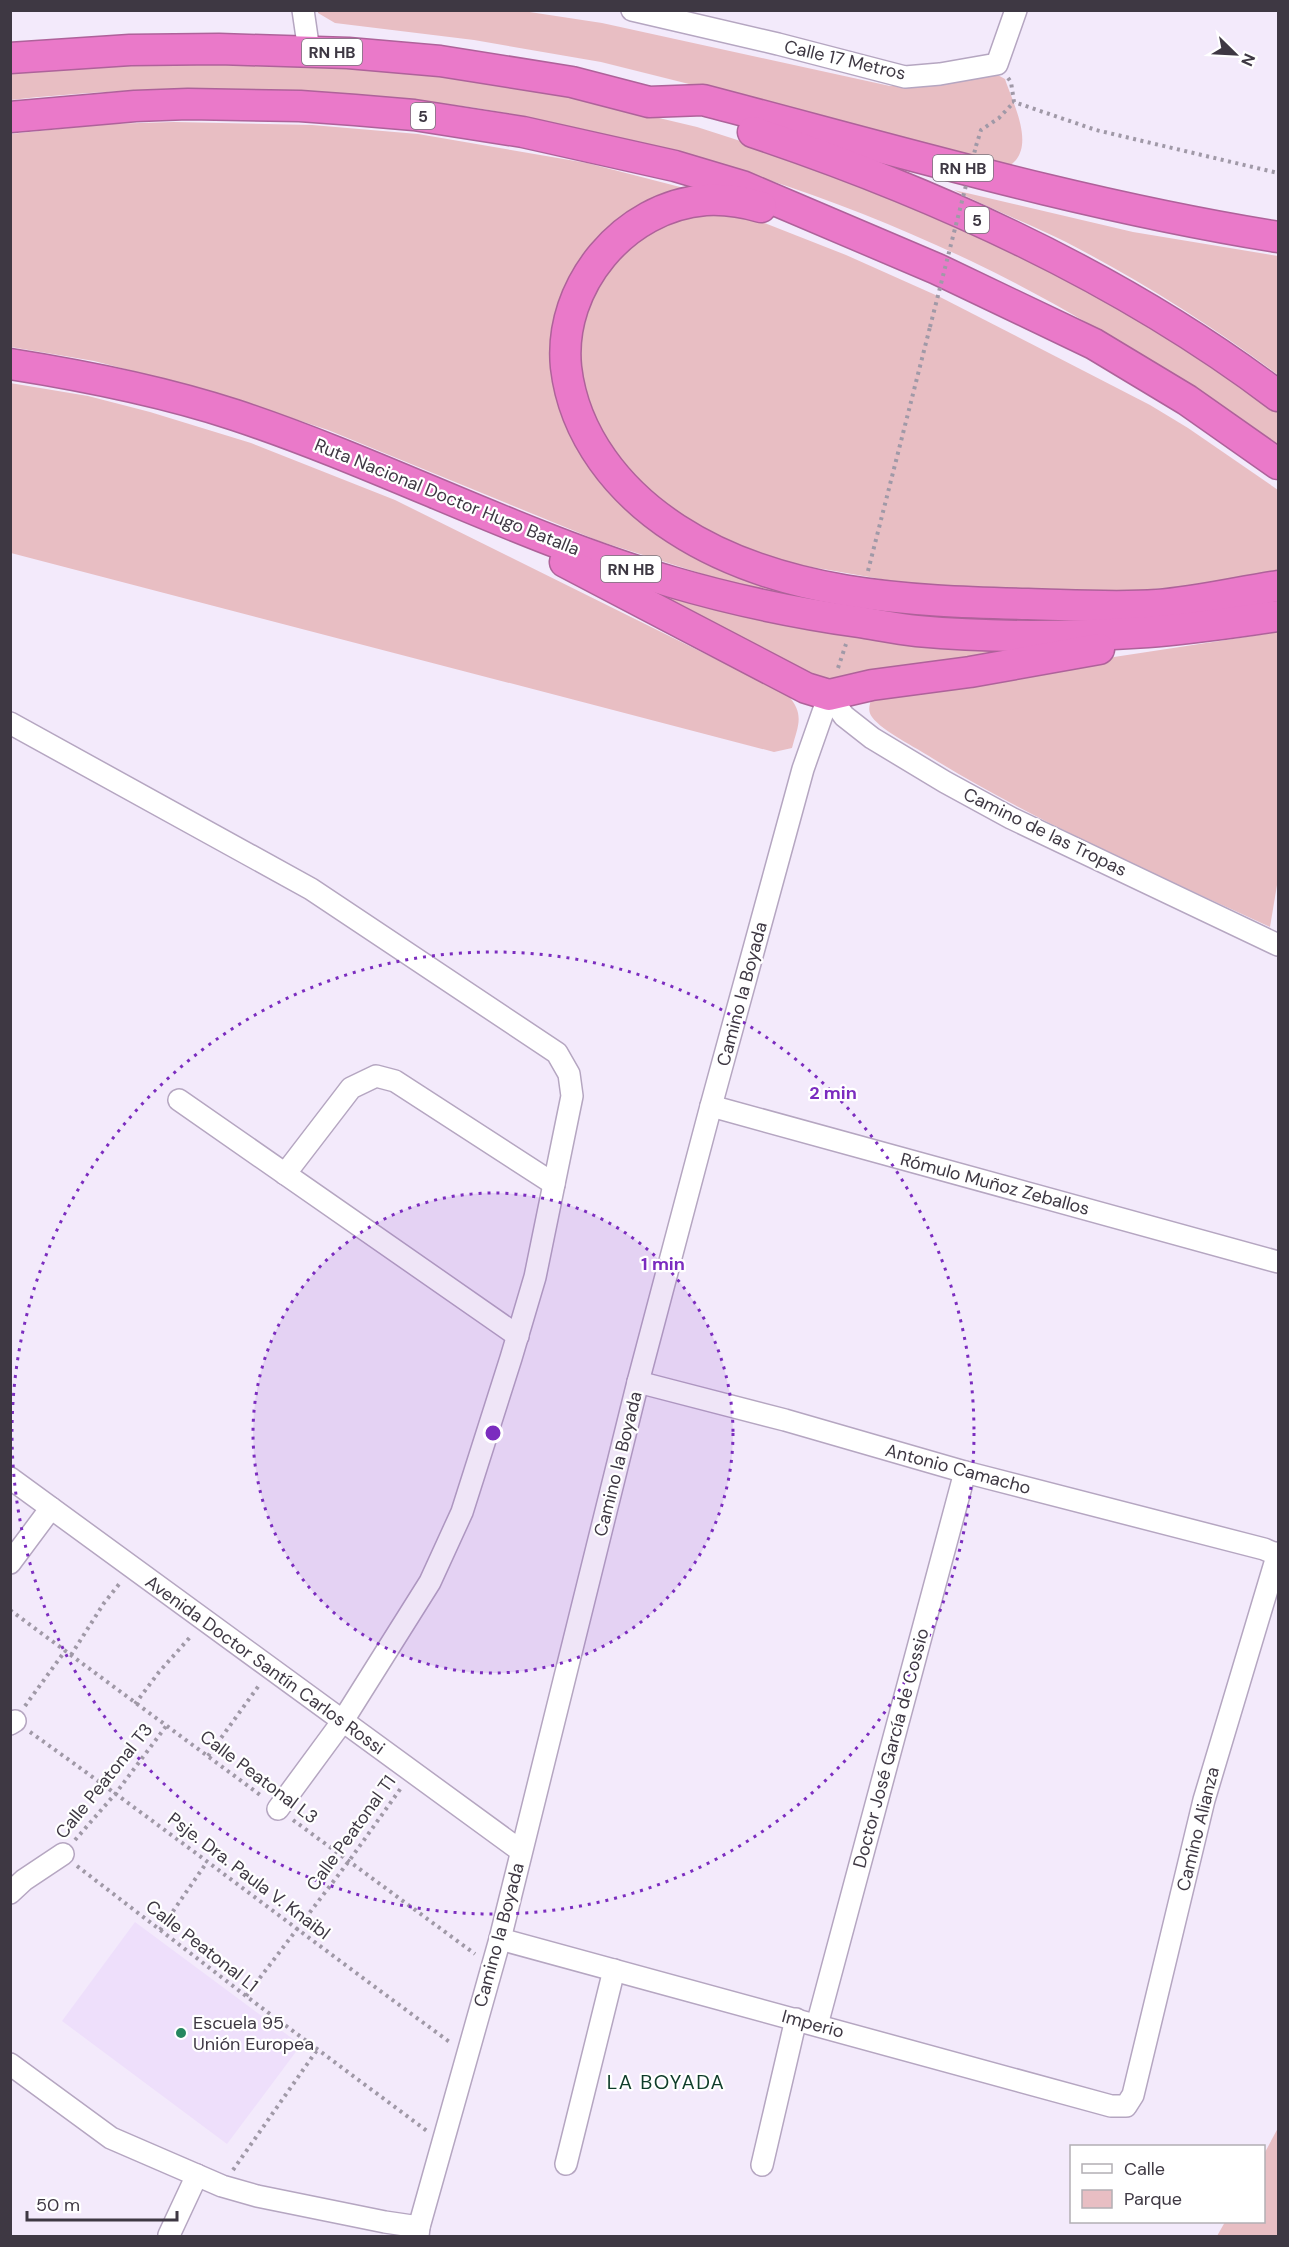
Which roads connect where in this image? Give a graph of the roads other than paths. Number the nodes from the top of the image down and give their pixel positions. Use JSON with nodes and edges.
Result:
{"nodes":[{"id":1,"x":303,"y":10,"type":"edge"},
{"id":2,"x":632,"y":10,"type":"edge"},
{"id":3,"x":1016,"y":10,"type":"edge"},
{"id":4,"x":309,"y":51,"type":"junction"},
{"id":5,"x":10,"y":58,"type":"edge"},
{"id":6,"x":649,"y":102,"type":"junction"},
{"id":7,"x":10,"y":117,"type":"edge"},
{"id":8,"x":820,"y":220,"type":"junction"},
{"id":9,"x":1278,"y":237,"type":"edge"},
{"id":10,"x":10,"y":364,"type":"edge"},
{"id":11,"x":1278,"y":396,"type":"edge"},
{"id":12,"x":1278,"y":464,"type":"edge"},
{"id":13,"x":519,"y":528,"type":"junction"},
{"id":14,"x":1278,"y":586,"type":"edge"},
{"id":15,"x":1278,"y":616,"type":"edge"},
{"id":16,"x":1150,"y":632,"type":"junction"},
{"id":17,"x":829,"y":695,"type":"junction"},
{"id":18,"x":10,"y":723,"type":"edge"},
{"id":19,"x":1278,"y":945,"type":"edge"},
{"id":20,"x":179,"y":1100,"type":"dead end"},
{"id":21,"x":711,"y":1106,"type":"junction"},
{"id":22,"x":285,"y":1174,"type":"junction"},
{"id":23,"x":554,"y":1184,"type":"junction"},
{"id":24,"x":1278,"y":1262,"type":"edge"},
{"id":25,"x":518,"y":1336,"type":"junction"},
{"id":26,"x":638,"y":1382,"type":"junction"},
{"id":27,"x":965,"y":1472,"type":"junction"},
{"id":28,"x":10,"y":1478,"type":"edge"},
{"id":29,"x":51,"y":1508,"type":"junction"},
{"id":30,"x":1278,"y":1554,"type":"edge"},
{"id":31,"x":10,"y":1563,"type":"edge"},
{"id":32,"x":342,"y":1722,"type":"junction"},
{"id":33,"x":278,"y":1809,"type":"road end"},
{"id":34,"x":521,"y":1851,"type":"junction"},
{"id":35,"x":63,"y":1854,"type":"road end"},
{"id":36,"x":10,"y":1893,"type":"edge"},
{"id":37,"x":500,"y":1939,"type":"junction"},
{"id":38,"x":614,"y":1970,"type":"junction"},
{"id":39,"x":796,"y":2019,"type":"junction"},
{"id":40,"x":817,"y":2025,"type":"junction"},
{"id":41,"x":10,"y":2064,"type":"edge"},
{"id":42,"x":1126,"y":2106,"type":"joint"},
{"id":43,"x":566,"y":2164,"type":"dead end"},
{"id":44,"x":762,"y":2165,"type":"dead end"},
{"id":45,"x":197,"y":2175,"type":"junction"},
{"id":46,"x":418,"y":2232,"type":"edge"},
{"id":47,"x":169,"y":2235,"type":"edge"}],
"edges":[{"from":1,"to":4,"type":"street"},
{"from":2,"to":3,"type":"street","name":"Calle 17 Metros"},
{"from":4,"to":5,"type":"highway","number":"RN HB"},
{"from":4,"to":6,"type":"highway","number":"RN HB"},
{"from":6,"to":9,"type":"highway","number":"RN HB"},
{"from":6,"to":11,"type":"highway","number":"5"},
{"from":7,"to":8,"type":"highway","number":"5"},
{"from":8,"to":12,"type":"highway","number":"5"},
{"from":8,"to":14,"type":"highway"},
{"from":10,"to":13,"type":"highway","name":"Ruta Nacional Doctor Hugo Batalla","number":"RN HB"},
{"from":13,"to":16,"type":"highway","name":"Ruta Nacional Doctor Hugo Batalla","number":"RN HB"},
{"from":13,"to":17,"type":"highway"},
{"from":15,"to":16,"type":"highway","name":"Ruta Nacional Doctor Hugo Batalla","number":"RN HB"},
{"from":16,"to":17,"type":"highway"},
{"from":17,"to":19,"type":"street","name":"Camino de las Tropas"},
{"from":17,"to":21,"type":"street","name":"Camino la Boyada"},
{"from":18,"to":23,"type":"street"},
{"from":20,"to":22,"type":"street"},
{"from":21,"to":24,"type":"street","name":"Rómulo Muñoz Zeballos"},
{"from":21,"to":26,"type":"street","name":"Camino la Boyada"},
{"from":22,"to":23,"type":"street"},
{"from":22,"to":25,"type":"street"},
{"from":23,"to":25,"type":"street"},
{"from":25,"to":32,"type":"street"},
{"from":26,"to":27,"type":"street","name":"Antonio Camacho"},
{"from":26,"to":34,"type":"street","name":"Camino la Boyada"},
{"from":27,"to":30,"type":"street","name":"Antonio Camacho"},
{"from":27,"to":40,"type":"street","name":"Doctor José García de Cossio"},
{"from":28,"to":29,"type":"street","name":"Avenida Doctor Santín Carlos Rossi"},
{"from":29,"to":31,"type":"street"},
{"from":29,"to":32,"type":"street","name":"Avenida Doctor Santín Carlos Rossi"},
{"from":30,"to":42,"type":"street","name":"Camino Alianza"},
{"from":32,"to":33,"type":"street"},
{"from":32,"to":34,"type":"street","name":"Avenida Doctor Santín Carlos Rossi"},
{"from":34,"to":37,"type":"street","name":"Camino la Boyada"},
{"from":35,"to":36,"type":"street"},
{"from":37,"to":38,"type":"street","name":"Imperio"},
{"from":37,"to":46,"type":"street","name":"Camino la Boyada"},
{"from":38,"to":39,"type":"street","name":"Imperio"},
{"from":38,"to":43,"type":"street"},
{"from":39,"to":40,"type":"street","name":"Imperio"},
{"from":39,"to":44,"type":"street"},
{"from":40,"to":42,"type":"street","name":"Imperio"},
{"from":41,"to":45,"type":"street"},
{"from":45,"to":46,"type":"street"},
{"from":45,"to":47,"type":"street"}]}
